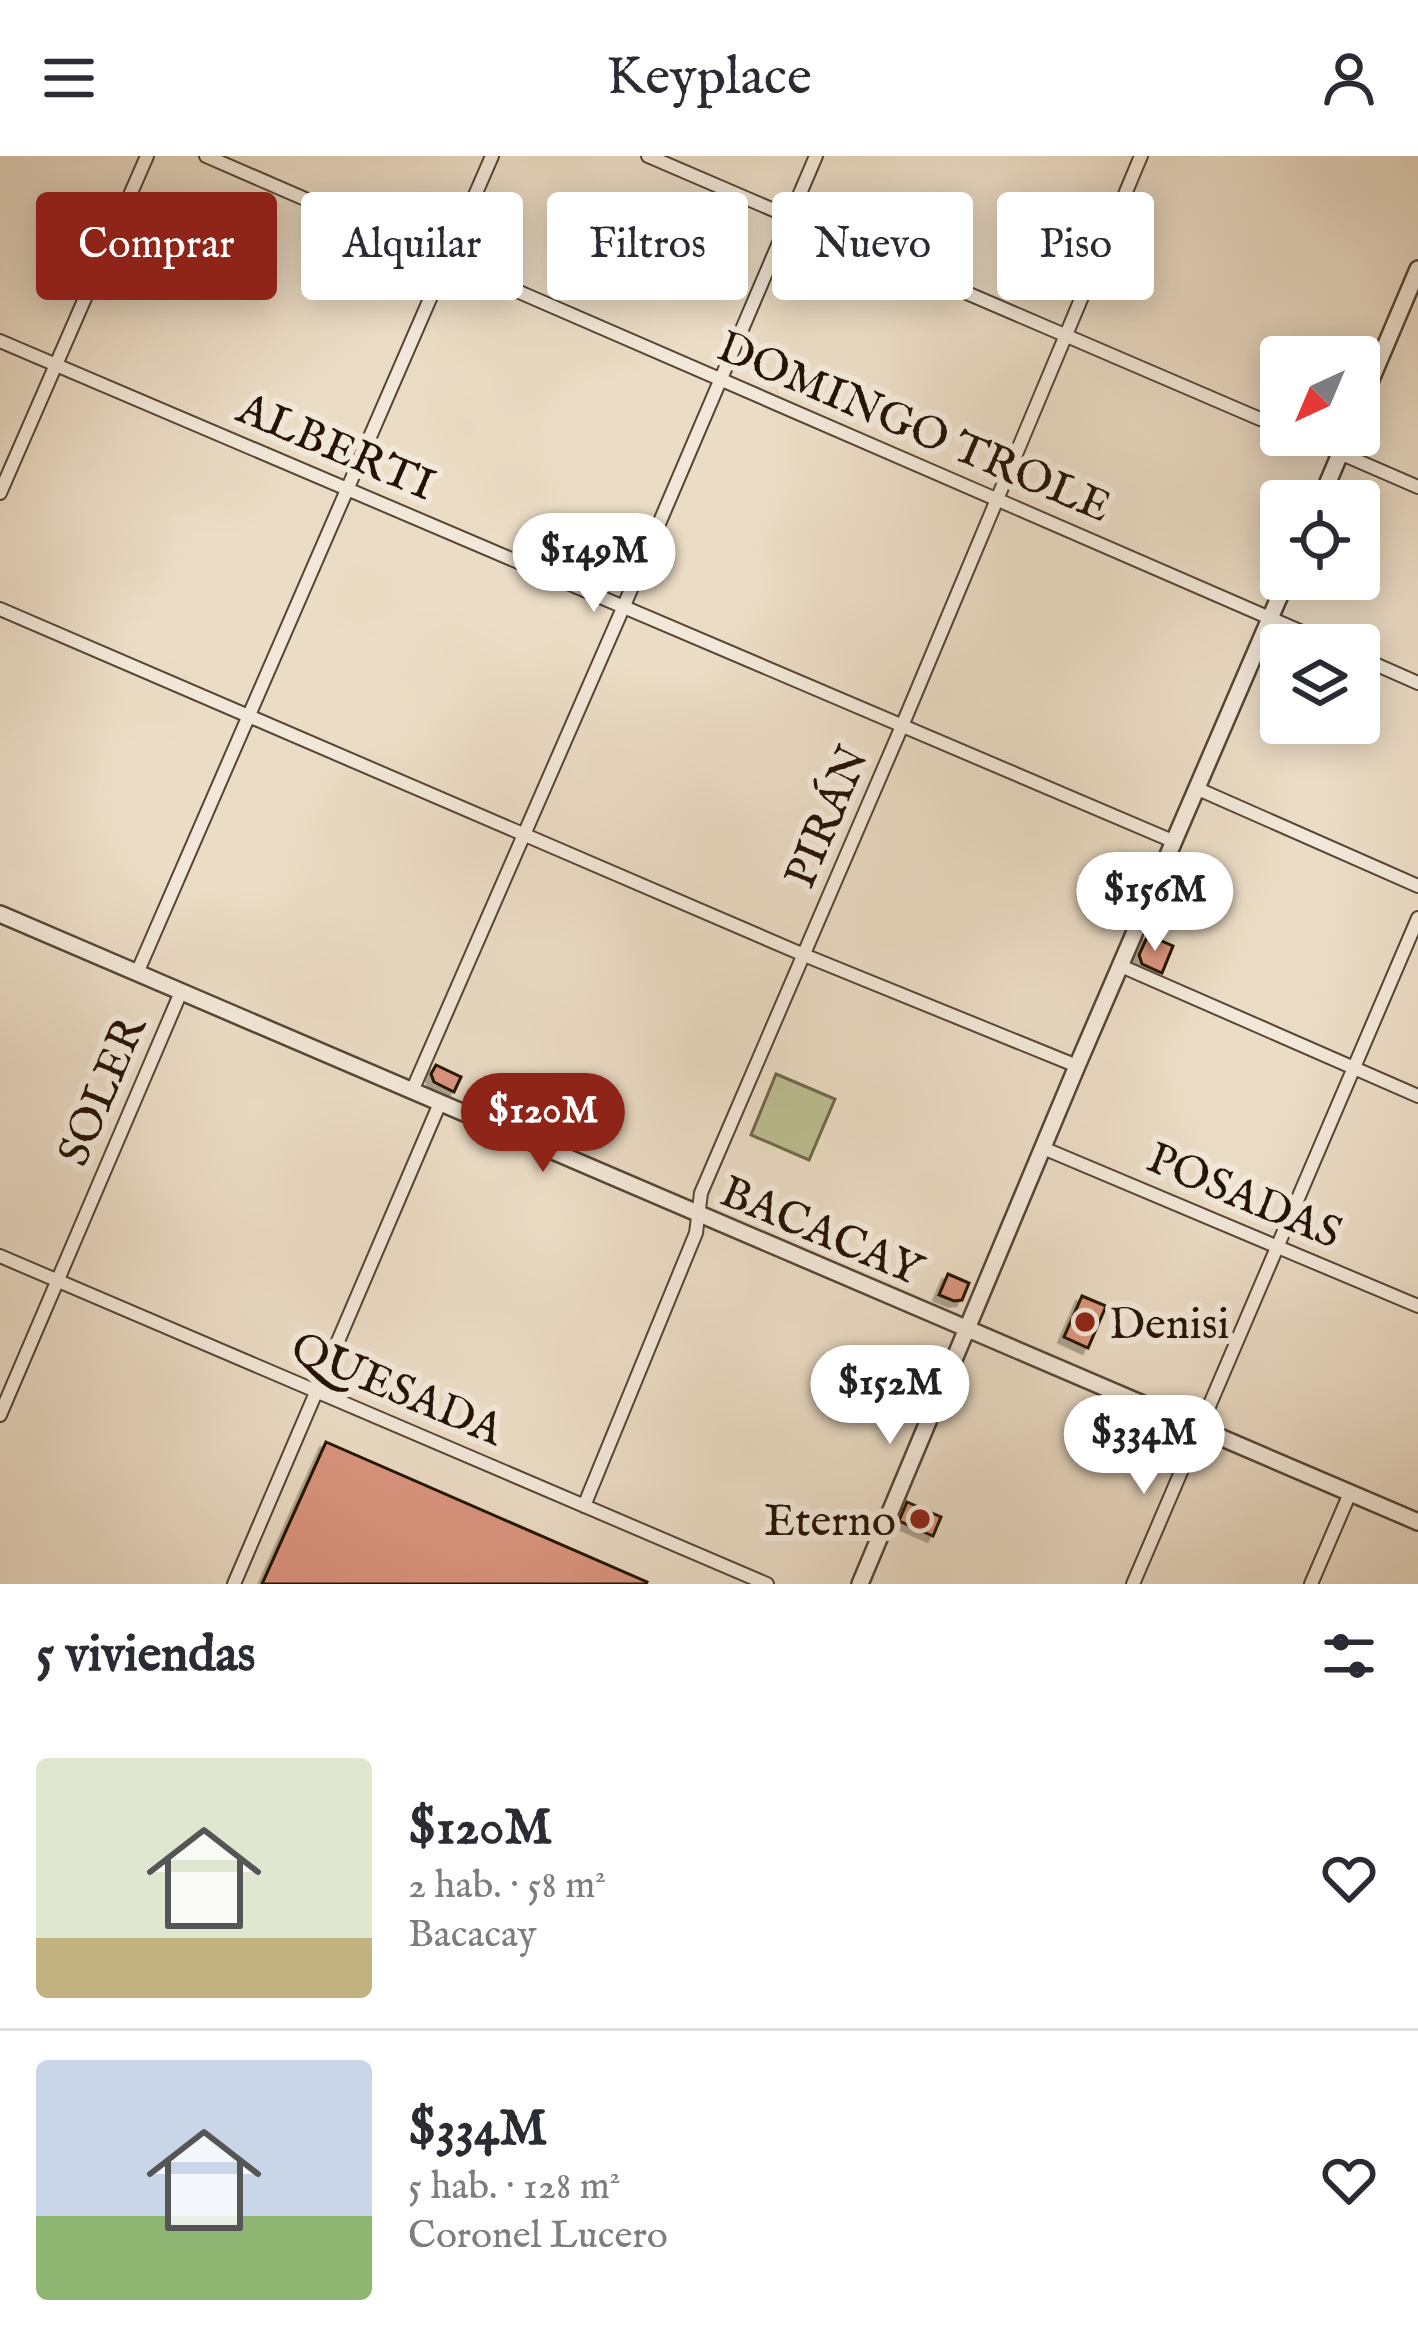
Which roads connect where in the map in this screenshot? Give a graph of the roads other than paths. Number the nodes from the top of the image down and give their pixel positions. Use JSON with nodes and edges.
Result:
{"nodes":[{"id":1,"x":147,"y":156,"type":"edge"},
{"id":2,"x":206,"y":156,"type":"edge"},
{"id":3,"x":492,"y":156,"type":"edge"},
{"id":4,"x":648,"y":156,"type":"edge"},
{"id":5,"x":816,"y":156,"type":"edge"},
{"id":6,"x":1141,"y":156,"type":"edge"},
{"id":7,"x":477,"y":192,"type":"edge"},
{"id":8,"x":800,"y":192,"type":"edge"},
{"id":9,"x":301,"y":198,"type":"edge"},
{"id":10,"x":772,"y":208,"type":"edge"},
{"id":11,"x":772,"y":258,"type":"edge"},
{"id":12,"x":1418,"y":269,"type":"edge"},
{"id":13,"x":523,"y":295,"type":"edge"},
{"id":14,"x":973,"y":297,"type":"edge"},
{"id":15,"x":430,"y":300,"type":"edge"},
{"id":16,"x":1065,"y":337,"type":"junction"},
{"id":17,"x":0,"y":341,"type":"edge"},
{"id":18,"x":1380,"y":359,"type":"edge"},
{"id":19,"x":55,"y":364,"type":"junction"},
{"id":20,"x":720,"y":380,"type":"junction"},
{"id":21,"x":1260,"y":419,"type":"edge"},
{"id":22,"x":1347,"y":456,"type":"edge"},
{"id":23,"x":1418,"y":487,"type":"edge"},
{"id":24,"x":348,"y":489,"type":"junction"},
{"id":25,"x":0,"y":493,"type":"edge"},
{"id":26,"x":997,"y":499,"type":"junction"},
{"id":27,"x":1278,"y":600,"type":"edge"},
{"id":28,"x":623,"y":608,"type":"junction"},
{"id":29,"x":0,"y":609,"type":"edge"},
{"id":30,"x":1271,"y":618,"type":"junction"},
{"id":31,"x":1285,"y":624,"type":"edge"},
{"id":32,"x":1380,"y":666,"type":"edge"},
{"id":33,"x":1418,"y":683,"type":"edge"},
{"id":34,"x":250,"y":716,"type":"junction"},
{"id":35,"x":902,"y":726,"type":"junction"},
{"id":36,"x":1198,"y":790,"type":"junction"},
{"id":37,"x":523,"y":836,"type":"junction"},
{"id":38,"x":1175,"y":842,"type":"junction"},
{"id":39,"x":1418,"y":886,"type":"edge"},
{"id":40,"x":0,"y":914,"type":"edge"},
{"id":41,"x":1418,"y":918,"type":"edge"},
{"id":42,"x":804,"y":955,"type":"junction"},
{"id":43,"x":1120,"y":966,"type":"junction"},
{"id":44,"x":137,"y":973,"type":"junction"},
{"id":45,"x":181,"y":992,"type":"junction"},
{"id":46,"x":1077,"y":1066,"type":"junction"},
{"id":47,"x":1354,"y":1068,"type":"junction"},
{"id":48,"x":412,"y":1091,"type":"junction"},
{"id":49,"x":1418,"y":1096,"type":"edge"},
{"id":50,"x":440,"y":1102,"type":"junction"},
{"id":51,"x":1043,"y":1148,"type":"junction"},
{"id":52,"x":699,"y":1214,"type":"junction"},
{"id":53,"x":1278,"y":1246,"type":"junction"},
{"id":54,"x":0,"y":1256,"type":"edge"},
{"id":55,"x":58,"y":1280,"type":"junction"},
{"id":56,"x":1418,"y":1306,"type":"edge"},
{"id":57,"x":968,"y":1330,"type":"junction"},
{"id":58,"x":317,"y":1392,"type":"junction"},
{"id":59,"x":0,"y":1415,"type":"edge"},
{"id":60,"x":1198,"y":1428,"type":"junction"},
{"id":61,"x":1350,"y":1493,"type":"junction"},
{"id":62,"x":584,"y":1506,"type":"junction"},
{"id":63,"x":1418,"y":1522,"type":"edge"},
{"id":64,"x":234,"y":1584,"type":"edge"},
{"id":65,"x":767,"y":1584,"type":"edge"},
{"id":66,"x":860,"y":1584,"type":"edge"},
{"id":67,"x":1133,"y":1584,"type":"edge"},
{"id":68,"x":1311,"y":1584,"type":"edge"}],
"edges":[{"from":1,"to":19,"type":"street"},
{"from":2,"to":9,"type":"street","name":"DOMINGO TROLE"},
{"from":3,"to":7,"type":"street"},
{"from":4,"to":10,"type":"street"},
{"from":5,"to":8,"type":"street"},
{"from":6,"to":16,"type":"street","name":"PIRÁN"},
{"from":11,"to":20,"type":"street"},
{"from":12,"to":18,"type":"street"},
{"from":13,"to":20,"type":"street","name":"DOMINGO TROLE"},
{"from":14,"to":16,"type":"street"},
{"from":15,"to":24,"type":"street"},
{"from":16,"to":21,"type":"street"},
{"from":16,"to":26,"type":"street","name":"PIRÁN"},
{"from":17,"to":19,"type":"street","name":"ALBERTI"},
{"from":19,"to":24,"type":"street","name":"ALBERTI"},
{"from":19,"to":25,"type":"street"},
{"from":20,"to":26,"type":"street","name":"DOMINGO TROLE"},
{"from":20,"to":28,"type":"street"},
{"from":22,"to":23,"type":"street"},
{"from":24,"to":28,"type":"street","name":"ALBERTI"},
{"from":24,"to":34,"type":"street"},
{"from":26,"to":30,"type":"street","name":"DOMINGO TROLE"},
{"from":26,"to":35,"type":"street","name":"PIRÁN"},
{"from":27,"to":30,"type":"street"},
{"from":28,"to":35,"type":"street","name":"ALBERTI"},
{"from":28,"to":37,"type":"street"},
{"from":29,"to":34,"type":"street"},
{"from":30,"to":31,"type":"street","name":"DOMINGO TROLE"},
{"from":30,"to":36,"type":"street"},
{"from":32,"to":33,"type":"street"},
{"from":34,"to":37,"type":"street"},
{"from":34,"to":44,"type":"street"},
{"from":35,"to":38,"type":"street","name":"ALBERTI"},
{"from":35,"to":42,"type":"street","name":"PIRÁN"},
{"from":36,"to":38,"type":"street"},
{"from":36,"to":39,"type":"street"},
{"from":37,"to":42,"type":"street"},
{"from":37,"to":48,"type":"street"},
{"from":38,"to":43,"type":"street"},
{"from":40,"to":44,"type":"street","name":"BACACAY"},
{"from":41,"to":47,"type":"street"},
{"from":42,"to":46,"type":"street"},
{"from":42,"to":52,"type":"street","name":"PIRÁN"},
{"from":43,"to":46,"type":"street"},
{"from":43,"to":47,"type":"street"},
{"from":44,"to":45,"type":"street","name":"BACACAY"},
{"from":45,"to":48,"type":"street","name":"BACACAY"},
{"from":45,"to":55,"type":"street","name":"SOLER"},
{"from":46,"to":51,"type":"street"},
{"from":47,"to":49,"type":"street"},
{"from":47,"to":53,"type":"street"},
{"from":48,"to":50,"type":"street","name":"BACACAY"},
{"from":50,"to":52,"type":"street","name":"BACACAY"},
{"from":50,"to":58,"type":"street"},
{"from":51,"to":53,"type":"street","name":"POSADAS"},
{"from":51,"to":57,"type":"street"},
{"from":52,"to":57,"type":"street","name":"BACACAY"},
{"from":52,"to":62,"type":"street","name":"PIRÁN"},
{"from":53,"to":56,"type":"street","name":"POSADAS"},
{"from":53,"to":60,"type":"street"},
{"from":54,"to":55,"type":"street","name":"QUESADA"},
{"from":55,"to":58,"type":"street","name":"QUESADA"},
{"from":55,"to":59,"type":"street","name":"SOLER"},
{"from":57,"to":60,"type":"street","name":"BACACAY"},
{"from":57,"to":66,"type":"street"},
{"from":58,"to":62,"type":"street","name":"QUESADA"},
{"from":58,"to":64,"type":"street"},
{"from":60,"to":61,"type":"street","name":"BACACAY"},
{"from":60,"to":67,"type":"street"},
{"from":61,"to":63,"type":"street","name":"BACACAY"},
{"from":61,"to":68,"type":"street"},
{"from":62,"to":65,"type":"street","name":"QUESADA"}]}
